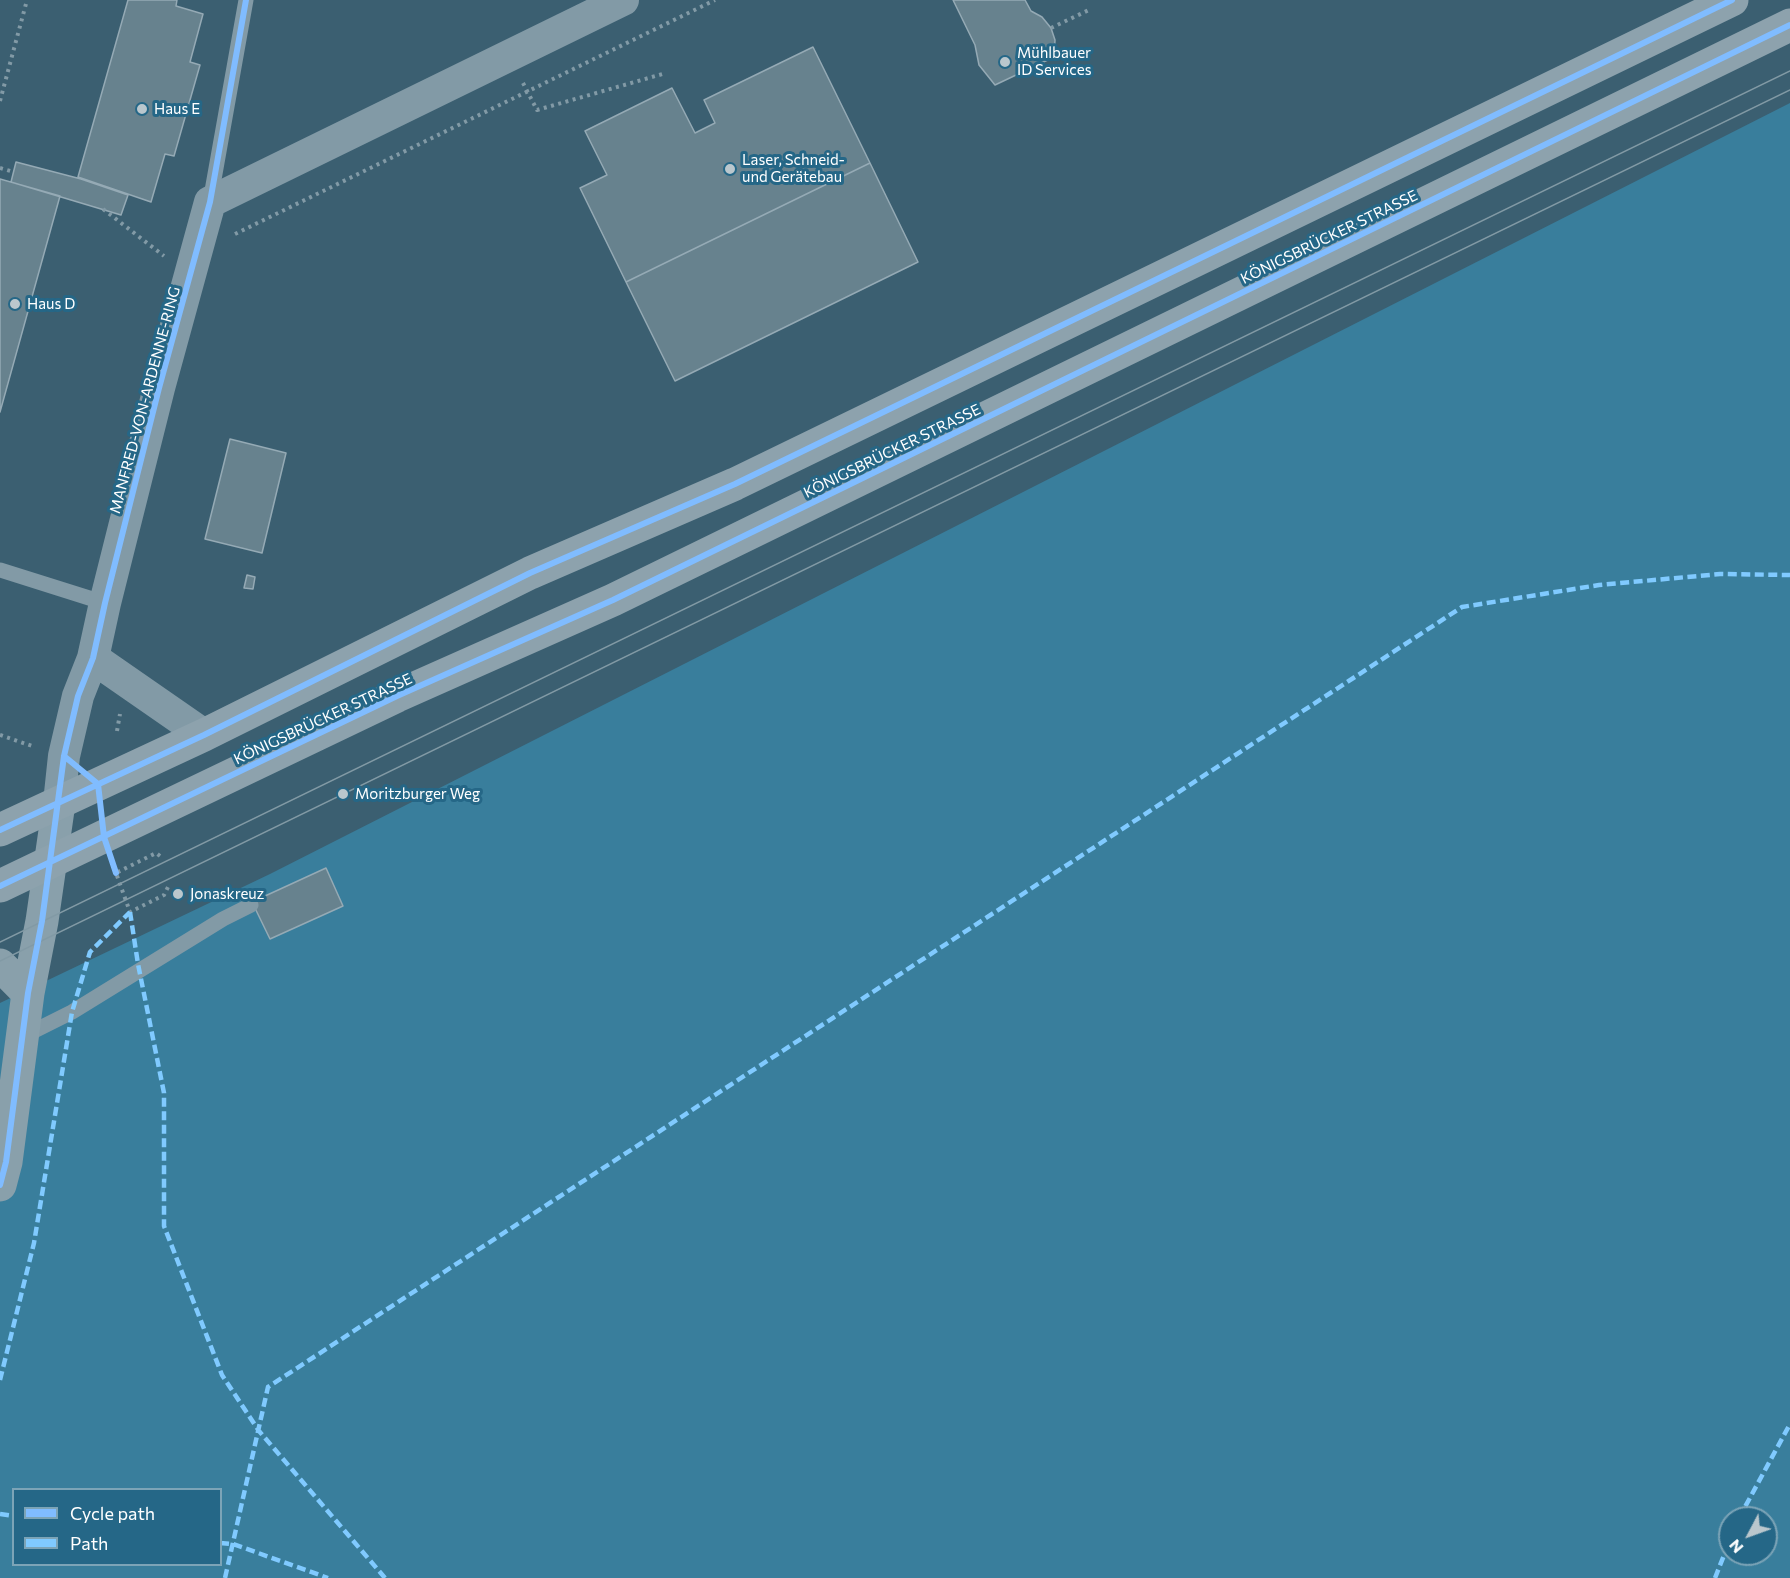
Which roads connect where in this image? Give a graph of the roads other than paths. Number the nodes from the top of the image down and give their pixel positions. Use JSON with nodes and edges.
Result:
{"nodes":[{"id":1,"x":246,"y":0,"type":"edge"},
{"id":2,"x":623,"y":0,"type":"edge"},
{"id":3,"x":1732,"y":0,"type":"edge"},
{"id":4,"x":1790,"y":26,"type":"edge"},
{"id":5,"x":210,"y":202,"type":"junction"},
{"id":6,"x":0,"y":570,"type":"edge"},
{"id":7,"x":105,"y":603,"type":"junction"},
{"id":8,"x":93,"y":658,"type":"junction"},
{"id":9,"x":204,"y":735,"type":"junction"},
{"id":10,"x":59,"y":803,"type":"junction"},
{"id":11,"x":0,"y":830,"type":"edge"},
{"id":12,"x":50,"y":862,"type":"junction"},
{"id":13,"x":0,"y":886,"type":"edge"},
{"id":14,"x":251,"y":905,"type":"dead end"},
{"id":15,"x":0,"y":965,"type":"edge"},
{"id":16,"x":28,"y":993,"type":"junction"},
{"id":17,"x":24,"y":1036,"type":"junction"},
{"id":18,"x":0,"y":1185,"type":"edge"}],
"edges":[{"from":1,"to":5,"type":"lane","name":"MANFRED-VON-ARDENNE-RING"},
{"from":2,"to":5,"type":"street"},
{"from":3,"to":9,"type":"main road"},
{"from":4,"to":12,"type":"main road","name":"KÖNIGSBRÜCKER STRASSE"},
{"from":5,"to":7,"type":"street","name":"MANFRED-VON-ARDENNE-RING"},
{"from":6,"to":7,"type":"lane"},
{"from":7,"to":8,"type":"street","name":"MANFRED-VON-ARDENNE-RING"},
{"from":8,"to":9,"type":"street"},
{"from":8,"to":10,"type":"street","name":"MANFRED-VON-ARDENNE-RING"},
{"from":9,"to":10,"type":"main road"},
{"from":10,"to":11,"type":"main road"},
{"from":10,"to":12,"type":"street"},
{"from":12,"to":13,"type":"main road","name":"KÖNIGSBRÜCKER STRASSE"},
{"from":12,"to":16,"type":"street"},
{"from":14,"to":17,"type":"lane"},
{"from":15,"to":16,"type":"street"},
{"from":16,"to":17,"type":"street"},
{"from":17,"to":18,"type":"street"}]}
